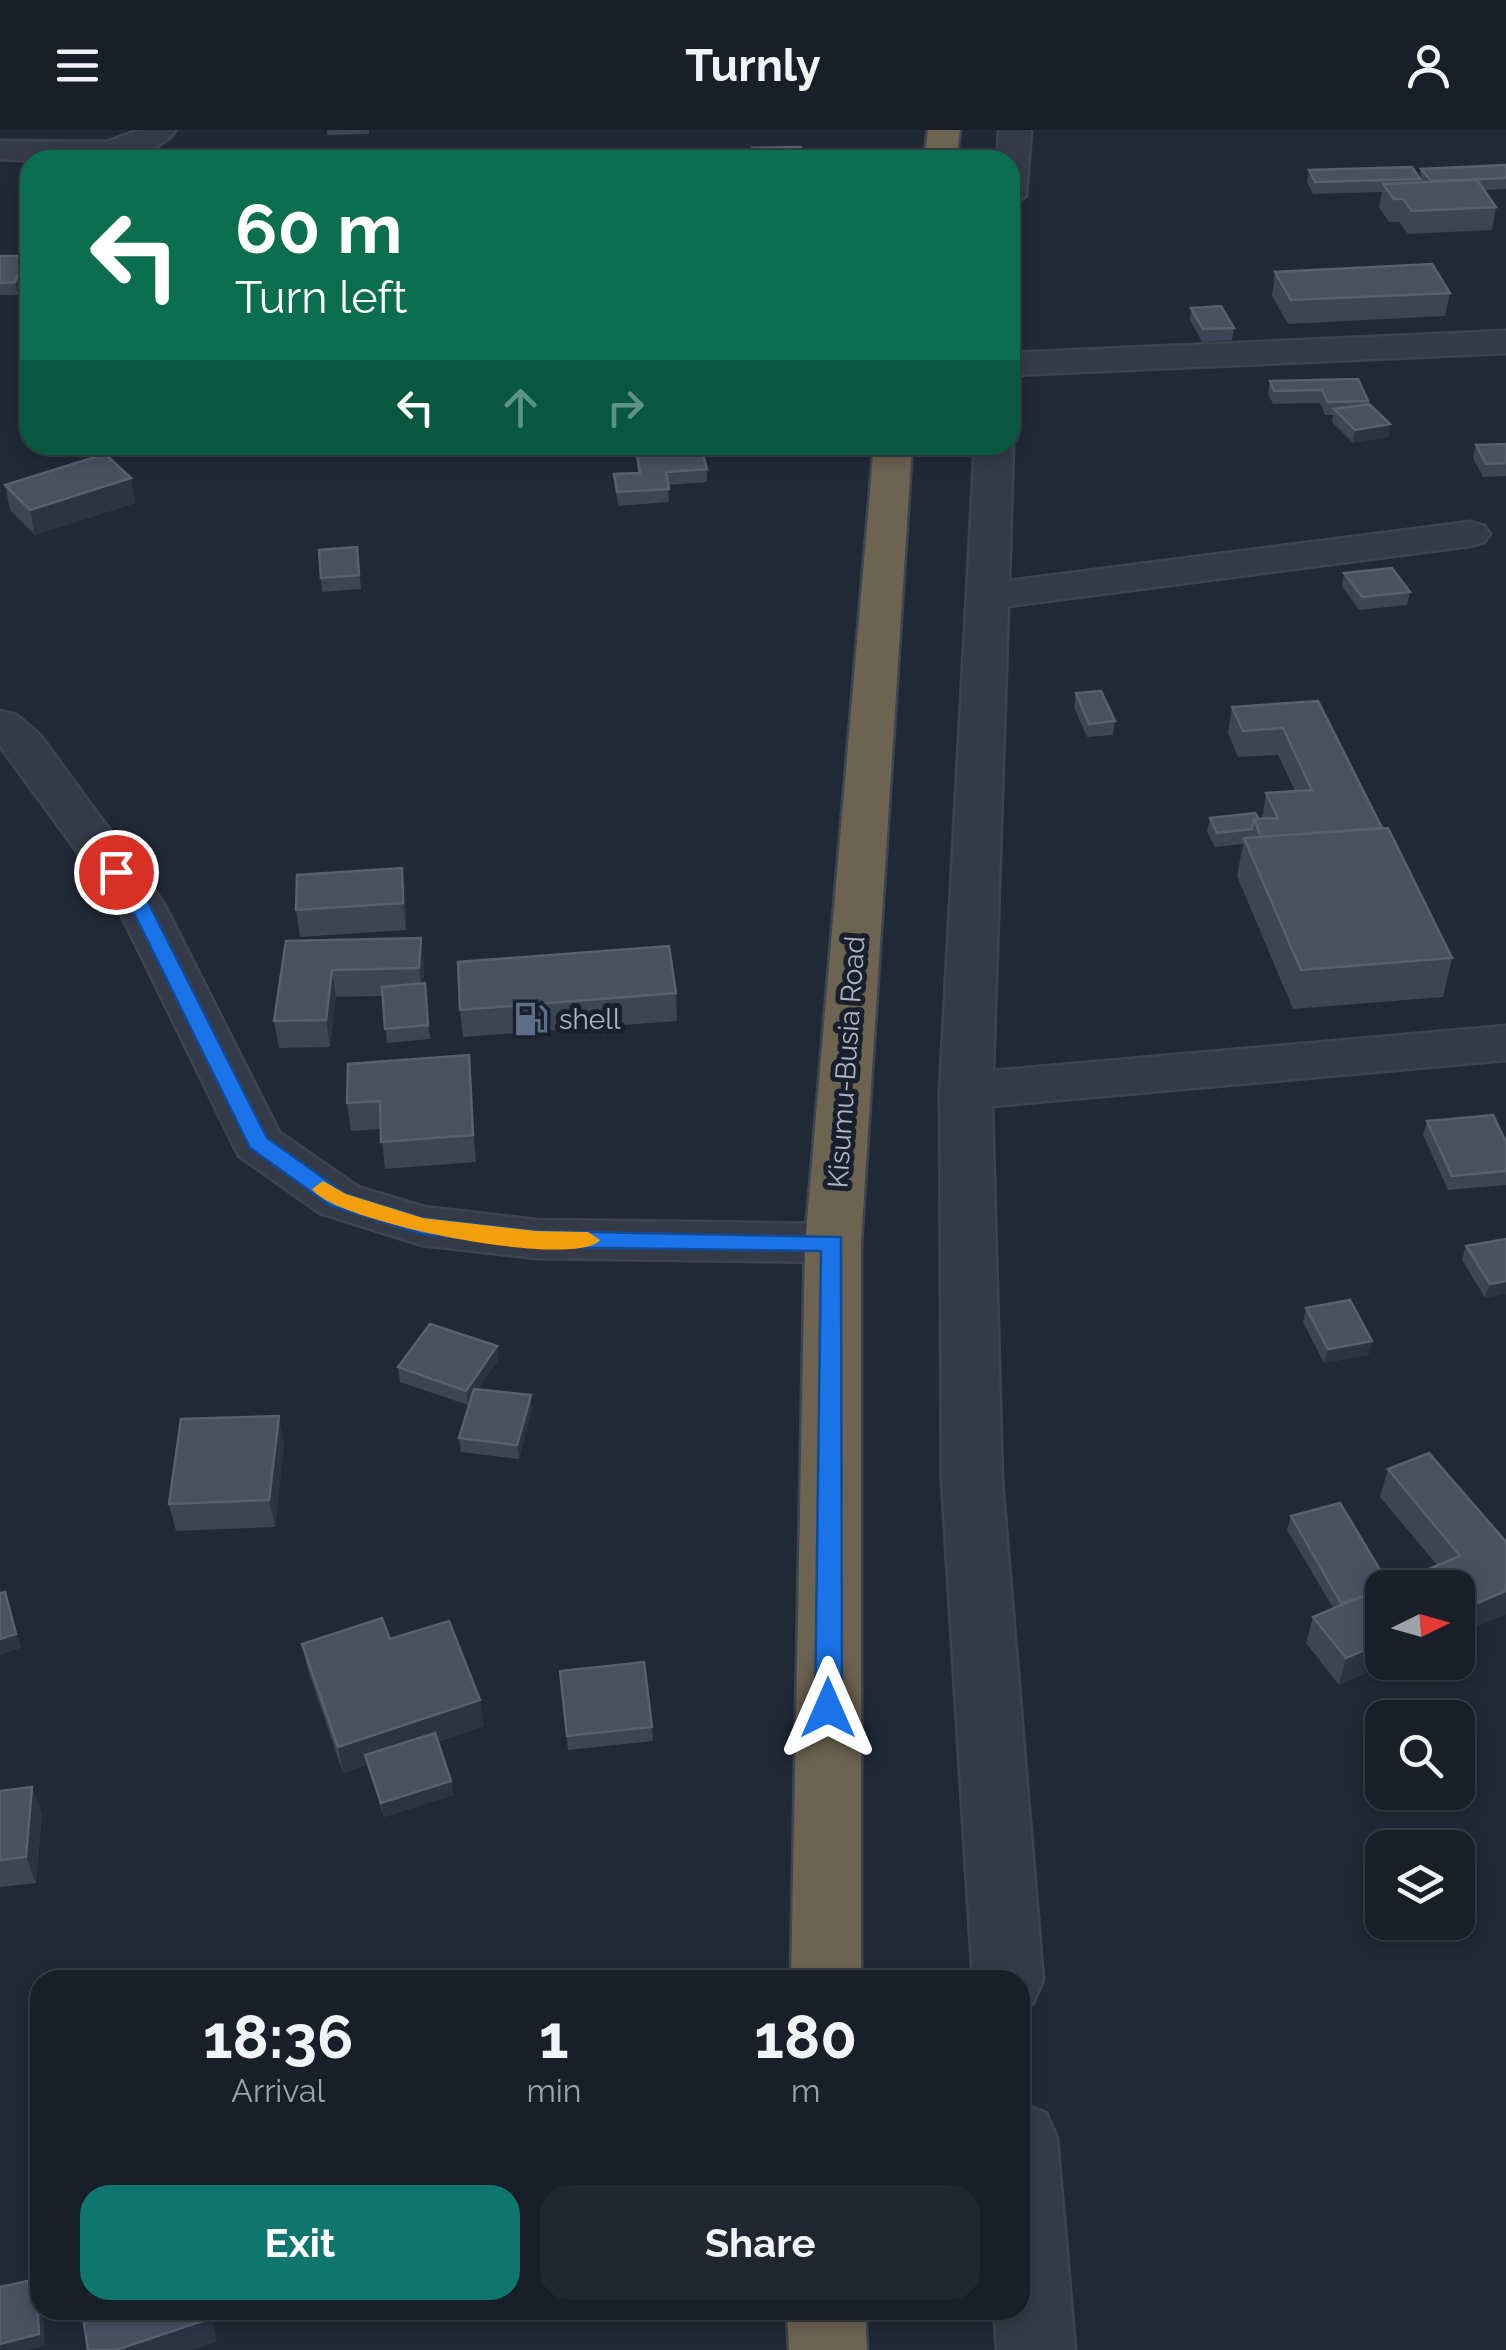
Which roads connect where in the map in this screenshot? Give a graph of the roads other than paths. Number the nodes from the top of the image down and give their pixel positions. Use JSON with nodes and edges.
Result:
{"nodes":[{"id":1,"x":160,"y":130,"type":"edge"},
{"id":2,"x":0,"y":150,"type":"edge"},
{"id":3,"x":1506,"y":342,"type":"edge"},
{"id":4,"x":1020,"y":364,"type":"edge"},
{"id":5,"x":892,"y":455,"type":"edge"},
{"id":6,"x":993,"y":455,"type":"edge"},
{"id":7,"x":1470,"y":534,"type":"dead end"},
{"id":8,"x":986,"y":596,"type":"junction"},
{"id":9,"x":0,"y":724,"type":"edge"},
{"id":10,"x":1506,"y":1043,"type":"edge"},
{"id":11,"x":966,"y":1091,"type":"junction"},
{"id":12,"x":832,"y":1243,"type":"junction"},
{"id":13,"x":826,"y":1970,"type":"edge"},
{"id":14,"x":1007,"y":1970,"type":"edge"},
{"id":15,"x":1030,"y":2270,"type":"edge"},
{"id":16,"x":826,"y":2320,"type":"edge"},
{"id":17,"x":828,"y":2350,"type":"edge"},
{"id":18,"x":1036,"y":2350,"type":"edge"}],
"edges":[{"from":1,"to":2,"type":"street"},
{"from":3,"to":4,"type":"street"},
{"from":5,"to":12,"type":"highway","name":"Kisumu-Busia Road"},
{"from":6,"to":8,"type":"street"},
{"from":7,"to":8,"type":"street"},
{"from":8,"to":11,"type":"street"},
{"from":9,"to":12,"type":"street"},
{"from":10,"to":11,"type":"street"},
{"from":11,"to":14,"type":"street"},
{"from":12,"to":13,"type":"highway","name":"Kisumu-Busia Road"},
{"from":15,"to":18,"type":"street"},
{"from":16,"to":17,"type":"highway"}]}
